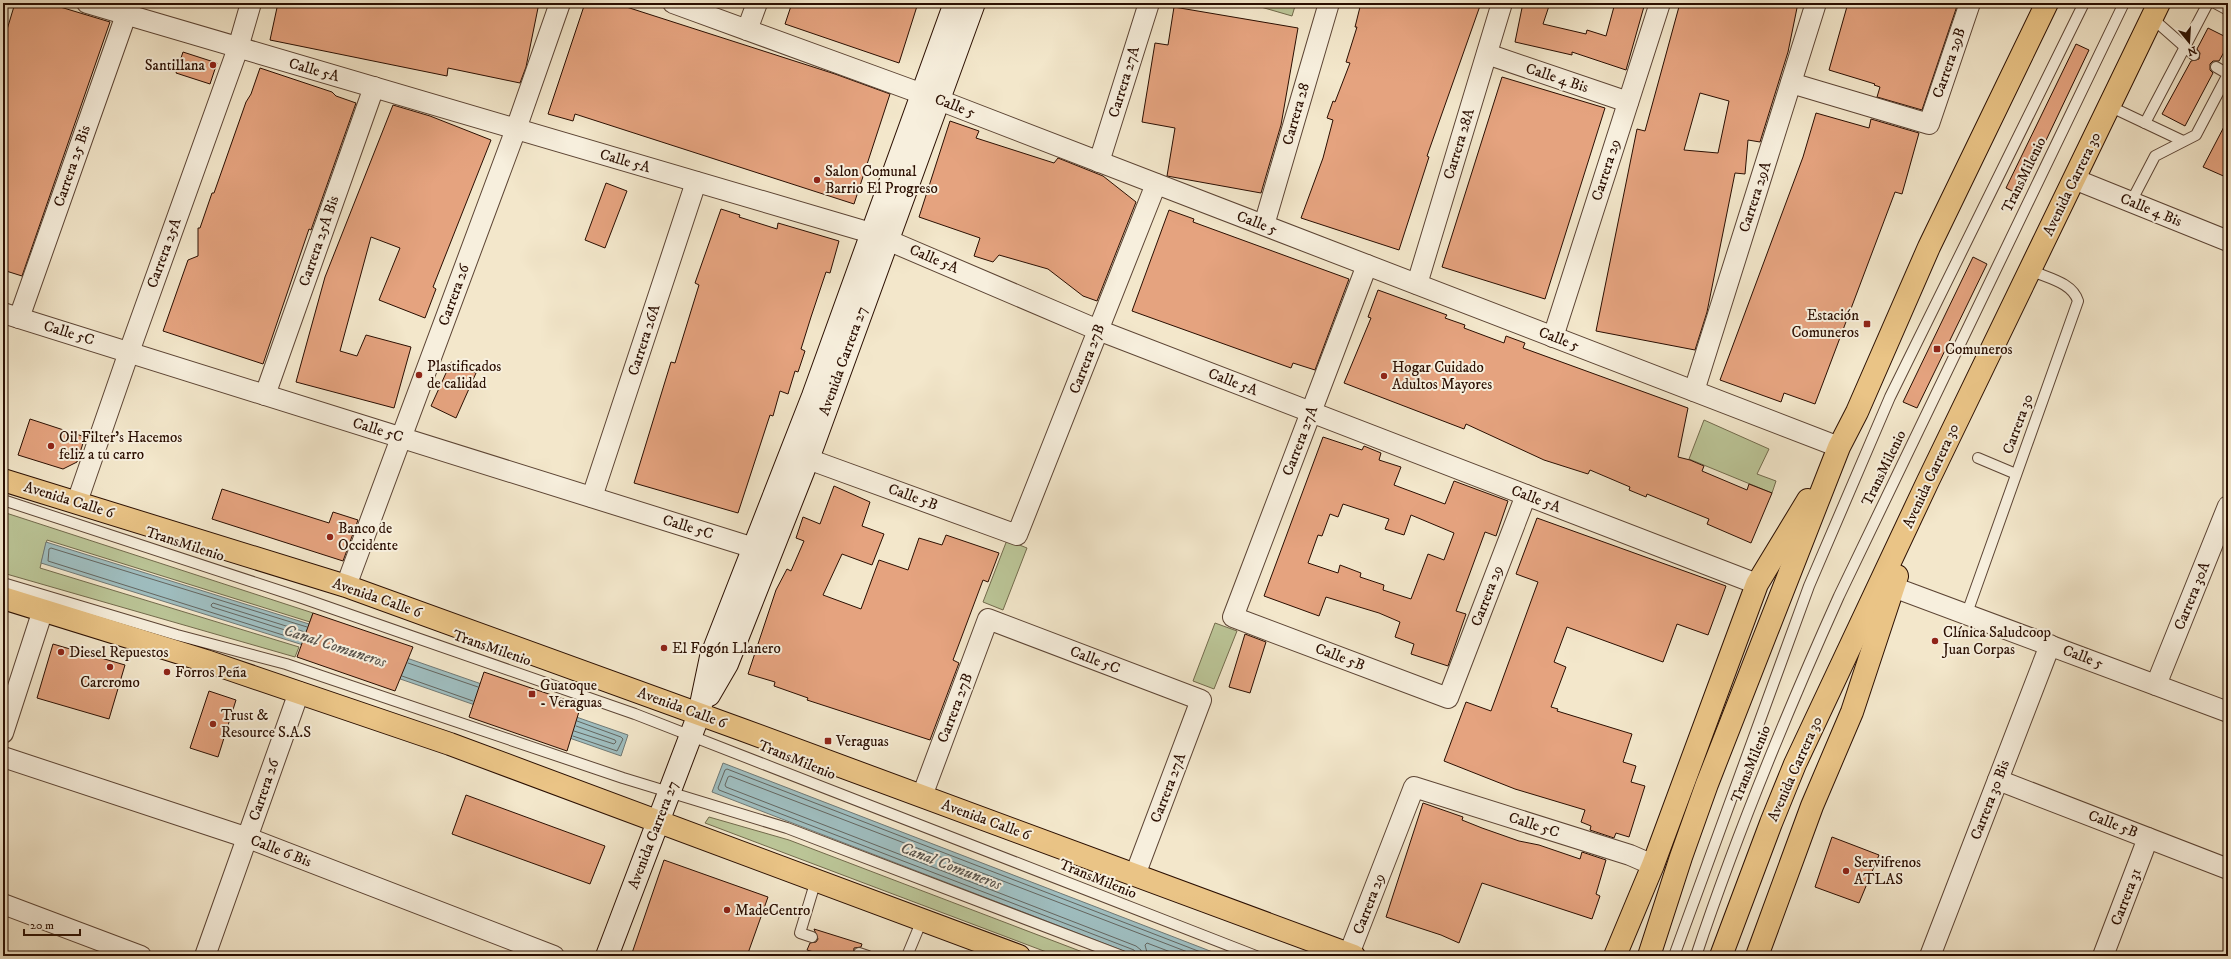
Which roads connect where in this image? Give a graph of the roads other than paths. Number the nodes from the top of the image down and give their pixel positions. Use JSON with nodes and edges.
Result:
{"nodes":[{"id":1,"x":87,"y":3,"type":"edge"},
{"id":2,"x":251,"y":3,"type":"edge"},
{"id":3,"x":560,"y":3,"type":"edge"},
{"id":4,"x":672,"y":3,"type":"edge"},
{"id":5,"x":757,"y":3,"type":"edge"},
{"id":6,"x":955,"y":3,"type":"edge"},
{"id":7,"x":974,"y":3,"type":"edge"},
{"id":8,"x":1149,"y":3,"type":"edge"},
{"id":9,"x":1329,"y":3,"type":"edge"},
{"id":10,"x":1502,"y":3,"type":"edge"},
{"id":11,"x":1660,"y":3,"type":"edge"},
{"id":12,"x":1816,"y":3,"type":"edge"},
{"id":13,"x":1970,"y":3,"type":"edge"},
{"id":14,"x":2046,"y":3,"type":"edge"},
{"id":15,"x":2084,"y":3,"type":"edge"},
{"id":16,"x":2124,"y":3,"type":"edge"},
{"id":17,"x":2208,"y":3,"type":"edge"},
{"id":18,"x":2214,"y":3,"type":"edge"},
{"id":19,"x":2155,"y":10,"type":"edge"},
{"id":20,"x":2228,"y":10,"type":"edge"},
{"id":21,"x":126,"y":14,"type":"junction"},
{"id":22,"x":747,"y":30,"type":"junction"},
{"id":23,"x":2185,"y":47,"type":"junction"},
{"id":24,"x":238,"y":48,"type":"junction"},
{"id":25,"x":1487,"y":54,"type":"junction"},
{"id":26,"x":2194,"y":55,"type":"dead end"},
{"id":27,"x":2216,"y":67,"type":"dead end"},
{"id":28,"x":2228,"y":74,"type":"edge"},
{"id":29,"x":1791,"y":83,"type":"junction"},
{"id":30,"x":374,"y":87,"type":"junction"},
{"id":31,"x":930,"y":97,"type":"junction"},
{"id":32,"x":1628,"y":102,"type":"junction"},
{"id":33,"x":2109,"y":106,"type":"junction"},
{"id":34,"x":2145,"y":124,"type":"junction"},
{"id":35,"x":516,"y":129,"type":"junction"},
{"id":36,"x":2183,"y":141,"type":"junction"},
{"id":37,"x":1099,"y":162,"type":"junction"},
{"id":38,"x":2074,"y":179,"type":"junction"},
{"id":39,"x":696,"y":182,"type":"junction"},
{"id":40,"x":1156,"y":184,"type":"junction"},
{"id":41,"x":2131,"y":202,"type":"junction"},
{"id":42,"x":1264,"y":226,"type":"junction"},
{"id":43,"x":879,"y":237,"type":"junction"},
{"id":44,"x":2228,"y":241,"type":"edge"},
{"id":45,"x":1367,"y":265,"type":"junction"},
{"id":46,"x":2030,"y":270,"type":"junction"},
{"id":47,"x":1417,"y":284,"type":"junction"},
{"id":48,"x":11,"y":315,"type":"edge"},
{"id":49,"x":1098,"y":330,"type":"junction"},
{"id":50,"x":1553,"y":337,"type":"junction"},
{"id":51,"x":129,"y":352,"type":"junction"},
{"id":52,"x":1694,"y":391,"type":"junction"},
{"id":53,"x":265,"y":395,"type":"junction"},
{"id":54,"x":1311,"y":412,"type":"junction"},
{"id":55,"x":401,"y":437,"type":"junction"},
{"id":56,"x":1839,"y":447,"type":"junction"},
{"id":57,"x":1978,"y":458,"type":"dead end"},
{"id":58,"x":808,"y":459,"type":"junction"},
{"id":59,"x":2016,"y":474,"type":"junction"},
{"id":60,"x":3,"y":480,"type":"edge"},
{"id":61,"x":1928,"y":481,"type":"junction"},
{"id":62,"x":1526,"y":495,"type":"junction"},
{"id":63,"x":592,"y":497,"type":"junction"},
{"id":64,"x":3,"y":500,"type":"edge"},
{"id":65,"x":78,"y":502,"type":"junction"},
{"id":66,"x":2228,"y":506,"type":"edge"},
{"id":67,"x":1017,"y":535,"type":"joint"},
{"id":68,"x":754,"y":548,"type":"junction"},
{"id":69,"x":3,"y":583,"type":"edge"},
{"id":70,"x":1757,"y":584,"type":"junction"},
{"id":71,"x":346,"y":586,"type":"junction"},
{"id":72,"x":1893,"y":587,"type":"junction"},
{"id":73,"x":3,"y":598,"type":"edge"},
{"id":74,"x":43,"y":610,"type":"junction"},
{"id":75,"x":1967,"y":613,"type":"junction"},
{"id":76,"x":1233,"y":617,"type":"joint"},
{"id":77,"x":988,"y":619,"type":"joint"},
{"id":78,"x":2050,"y":645,"type":"junction"},
{"id":79,"x":2156,"y":685,"type":"junction"},
{"id":80,"x":299,"y":692,"type":"junction"},
{"id":81,"x":1448,"y":698,"type":"joint"},
{"id":82,"x":1201,"y":700,"type":"joint"},
{"id":83,"x":2228,"y":712,"type":"edge"},
{"id":84,"x":698,"y":714,"type":"junction"},
{"id":85,"x":3,"y":733,"type":"edge"},
{"id":86,"x":691,"y":735,"type":"junction"},
{"id":87,"x":3,"y":757,"type":"edge"},
{"id":88,"x":1998,"y":780,"type":"junction"},
{"id":89,"x":1414,"y":787,"type":"joint"},
{"id":90,"x":669,"y":792,"type":"junction"},
{"id":91,"x":922,"y":796,"type":"junction"},
{"id":92,"x":658,"y":820,"type":"junction"},
{"id":93,"x":248,"y":838,"type":"junction"},
{"id":94,"x":2148,"y":838,"type":"junction"},
{"id":95,"x":1653,"y":865,"type":"junction"},
{"id":96,"x":2228,"y":869,"type":"edge"},
{"id":97,"x":1135,"y":875,"type":"junction"},
{"id":98,"x":816,"y":880,"type":"junction"},
{"id":99,"x":3,"y":904,"type":"edge"},
{"id":100,"x":922,"y":920,"type":"junction"},
{"id":101,"x":812,"y":937,"type":"dead end"},
{"id":102,"x":988,"y":951,"type":"edge"},
{"id":103,"x":1614,"y":952,"type":"edge"},
{"id":104,"x":1352,"y":955,"type":"edge"},
{"id":105,"x":141,"y":956,"type":"edge"},
{"id":106,"x":205,"y":956,"type":"edge"},
{"id":107,"x":554,"y":956,"type":"edge"},
{"id":108,"x":607,"y":956,"type":"edge"},
{"id":109,"x":907,"y":956,"type":"edge"},
{"id":110,"x":1019,"y":956,"type":"edge"},
{"id":111,"x":1122,"y":956,"type":"edge"},
{"id":112,"x":1256,"y":956,"type":"edge"},
{"id":113,"x":1649,"y":956,"type":"edge"},
{"id":114,"x":1674,"y":956,"type":"edge"},
{"id":115,"x":1696,"y":956,"type":"edge"},
{"id":116,"x":1722,"y":956,"type":"edge"},
{"id":117,"x":1757,"y":956,"type":"edge"},
{"id":118,"x":1930,"y":956,"type":"edge"},
{"id":119,"x":2103,"y":956,"type":"edge"}],
"edges":[{"from":1,"to":21,"type":"street","name":"Calle 5A"},
{"from":2,"to":24,"type":"street","name":"Carrera 25A"},
{"from":3,"to":35,"type":"street","name":"Carrera 26"},
{"from":4,"to":22,"type":"street","name":"Calle 5"},
{"from":5,"to":22,"type":"street"},
{"from":6,"to":31,"type":"main road","name":"Avenida Carrera 27"},
{"from":7,"to":31,"type":"main road","name":"Avenida Carrera 27"},
{"from":8,"to":37,"type":"street","name":"Carrera 27A"},
{"from":9,"to":42,"type":"street","name":"Carrera 28"},
{"from":10,"to":25,"type":"street","name":"Carrera 28A"},
{"from":11,"to":32,"type":"street","name":"Carrera 29"},
{"from":12,"to":29,"type":"street","name":"Carrera 29A"},
{"from":13,"to":29,"type":"street","name":"Carrera 29B"},
{"from":14,"to":56,"type":"main road"},
{"from":15,"to":114,"type":"lane","name":"TransMilenio"},
{"from":16,"to":115,"type":"lane","name":"TransMilenio"},
{"from":17,"to":23,"type":"lane"},
{"from":18,"to":20,"type":"lane"},
{"from":19,"to":23,"type":"lane"},
{"from":19,"to":33,"type":"main road","name":"Avenida Carrera 30"},
{"from":21,"to":24,"type":"street","name":"Calle 5A"},
{"from":21,"to":48,"type":"street","name":"Carrera 25 Bis"},
{"from":22,"to":31,"type":"street","name":"Calle 5"},
{"from":23,"to":26,"type":"lane"},
{"from":23,"to":34,"type":"lane"},
{"from":24,"to":30,"type":"street","name":"Calle 5A"},
{"from":24,"to":51,"type":"street","name":"Carrera 25A"},
{"from":25,"to":32,"type":"street","name":"Calle 4 Bis"},
{"from":25,"to":47,"type":"street","name":"Carrera 28A"},
{"from":27,"to":28,"type":"lane"},
{"from":28,"to":36,"type":"lane"},
{"from":29,"to":52,"type":"street","name":"Carrera 29A"},
{"from":30,"to":35,"type":"street","name":"Calle 5A"},
{"from":30,"to":53,"type":"street","name":"Carrera 25A Bis"},
{"from":31,"to":37,"type":"street","name":"Calle 5"},
{"from":31,"to":43,"type":"main road","name":"Avenida Carrera 27"},
{"from":32,"to":50,"type":"street","name":"Carrera 29"},
{"from":33,"to":34,"type":"lane"},
{"from":33,"to":38,"type":"main road","name":"Avenida Carrera 30"},
{"from":34,"to":36,"type":"lane"},
{"from":35,"to":39,"type":"street","name":"Calle 5A"},
{"from":35,"to":55,"type":"street","name":"Carrera 26"},
{"from":36,"to":41,"type":"lane"},
{"from":37,"to":40,"type":"street","name":"Calle 5"},
{"from":38,"to":41,"type":"street","name":"Calle 4 Bis"},
{"from":38,"to":46,"type":"main road","name":"Avenida Carrera 30"},
{"from":39,"to":43,"type":"street","name":"Calle 5A"},
{"from":39,"to":63,"type":"street","name":"Carrera 26A"},
{"from":40,"to":42,"type":"street","name":"Calle 5"},
{"from":40,"to":49,"type":"street","name":"Carrera 27B"},
{"from":41,"to":44,"type":"street","name":"Calle 4 Bis"},
{"from":42,"to":45,"type":"street","name":"Calle 5"},
{"from":43,"to":49,"type":"street","name":"Calle 5A"},
{"from":43,"to":58,"type":"main road","name":"Avenida Carrera 27"},
{"from":43,"to":68,"type":"main road","name":"Avenida Carrera 27"},
{"from":45,"to":47,"type":"street","name":"Calle 5"},
{"from":45,"to":54,"type":"street","name":"Carrera 27A"},
{"from":46,"to":59,"type":"lane","name":"Carrera 30"},
{"from":46,"to":61,"type":"main road","name":"Avenida Carrera 30"},
{"from":47,"to":50,"type":"street","name":"Calle 5"},
{"from":48,"to":51,"type":"street","name":"Calle 5C"},
{"from":49,"to":54,"type":"street","name":"Calle 5A"},
{"from":49,"to":67,"type":"street","name":"Carrera 27B"},
{"from":50,"to":52,"type":"street","name":"Calle 5"},
{"from":51,"to":53,"type":"street","name":"Calle 5C"},
{"from":51,"to":65,"type":"street","name":"Carrera 25A"},
{"from":52,"to":56,"type":"street","name":"Calle 5"},
{"from":53,"to":55,"type":"street","name":"Calle 5C"},
{"from":54,"to":62,"type":"street","name":"Calle 5A"},
{"from":54,"to":76,"type":"street","name":"Carrera 27A"},
{"from":55,"to":63,"type":"street","name":"Calle 5C"},
{"from":55,"to":71,"type":"street","name":"Carrera 26"},
{"from":56,"to":70,"type":"main road"},
{"from":56,"to":113,"type":"main road"},
{"from":57,"to":59,"type":"lane"},
{"from":58,"to":67,"type":"street","name":"Calle 5B"},
{"from":58,"to":84,"type":"main road","name":"Avenida Carrera 27"},
{"from":59,"to":75,"type":"lane","name":"Carrera 30"},
{"from":60,"to":65,"type":"main road","name":"Avenida Calle 6"},
{"from":61,"to":72,"type":"main road"},
{"from":61,"to":116,"type":"main road","name":"Avenida Carrera 30"},
{"from":62,"to":70,"type":"street","name":"Calle 5A"},
{"from":62,"to":81,"type":"street","name":"Carrera 29"},
{"from":63,"to":68,"type":"street","name":"Calle 5C"},
{"from":64,"to":86,"type":"lane","name":"TransMilenio"},
{"from":65,"to":71,"type":"main road","name":"Avenida Calle 6"},
{"from":66,"to":79,"type":"street","name":"Carrera 30A"},
{"from":68,"to":84,"type":"main road","name":"Avenida Carrera 27"},
{"from":69,"to":90,"type":"lane"},
{"from":70,"to":95,"type":"main road"},
{"from":71,"to":84,"type":"main road","name":"Avenida Calle 6"},
{"from":72,"to":75,"type":"street","name":"Calle 5"},
{"from":72,"to":117,"type":"main road"},
{"from":73,"to":74,"type":"main road"},
{"from":74,"to":80,"type":"main road"},
{"from":74,"to":85,"type":"street"},
{"from":75,"to":78,"type":"street","name":"Calle 5"},
{"from":76,"to":81,"type":"street","name":"Calle 5B"},
{"from":77,"to":82,"type":"street","name":"Calle 5C"},
{"from":77,"to":91,"type":"street","name":"Carrera 27B"},
{"from":78,"to":79,"type":"street","name":"Calle 5"},
{"from":78,"to":88,"type":"street","name":"Carrera 30 Bis"},
{"from":79,"to":83,"type":"street","name":"Calle 5"},
{"from":80,"to":92,"type":"main road"},
{"from":80,"to":93,"type":"street","name":"Carrera 26"},
{"from":82,"to":97,"type":"street","name":"Carrera 27A"},
{"from":84,"to":86,"type":"main road","name":"Avenida Carrera 27"},
{"from":84,"to":91,"type":"main road","name":"Avenida Calle 6"},
{"from":86,"to":90,"type":"main road","name":"Avenida Carrera 27"},
{"from":86,"to":112,"type":"lane","name":"TransMilenio"},
{"from":87,"to":93,"type":"street","name":"Calle 6 Bis"},
{"from":88,"to":94,"type":"street","name":"Calle 5B"},
{"from":88,"to":118,"type":"street","name":"Carrera 30 Bis"},
{"from":89,"to":95,"type":"street","name":"Calle 5C"},
{"from":89,"to":104,"type":"street","name":"Carrera 29"},
{"from":90,"to":92,"type":"main road","name":"Avenida Carrera 27"},
{"from":90,"to":111,"type":"lane"},
{"from":91,"to":97,"type":"main road","name":"Avenida Calle 6"},
{"from":92,"to":98,"type":"main road"},
{"from":92,"to":108,"type":"main road","name":"Avenida Carrera 27"},
{"from":93,"to":106,"type":"street","name":"Carrera 26"},
{"from":93,"to":107,"type":"street","name":"Calle 6 Bis"},
{"from":94,"to":96,"type":"street","name":"Calle 5B"},
{"from":94,"to":119,"type":"street","name":"Carrera 31"},
{"from":95,"to":103,"type":"main road"},
{"from":97,"to":104,"type":"main road","name":"Avenida Calle 6"},
{"from":98,"to":100,"type":"main road"},
{"from":98,"to":101,"type":"lane"},
{"from":99,"to":105,"type":"street"},
{"from":100,"to":102,"type":"main road"},
{"from":100,"to":109,"type":"lane"},
{"from":102,"to":110,"type":"main road"}]}
